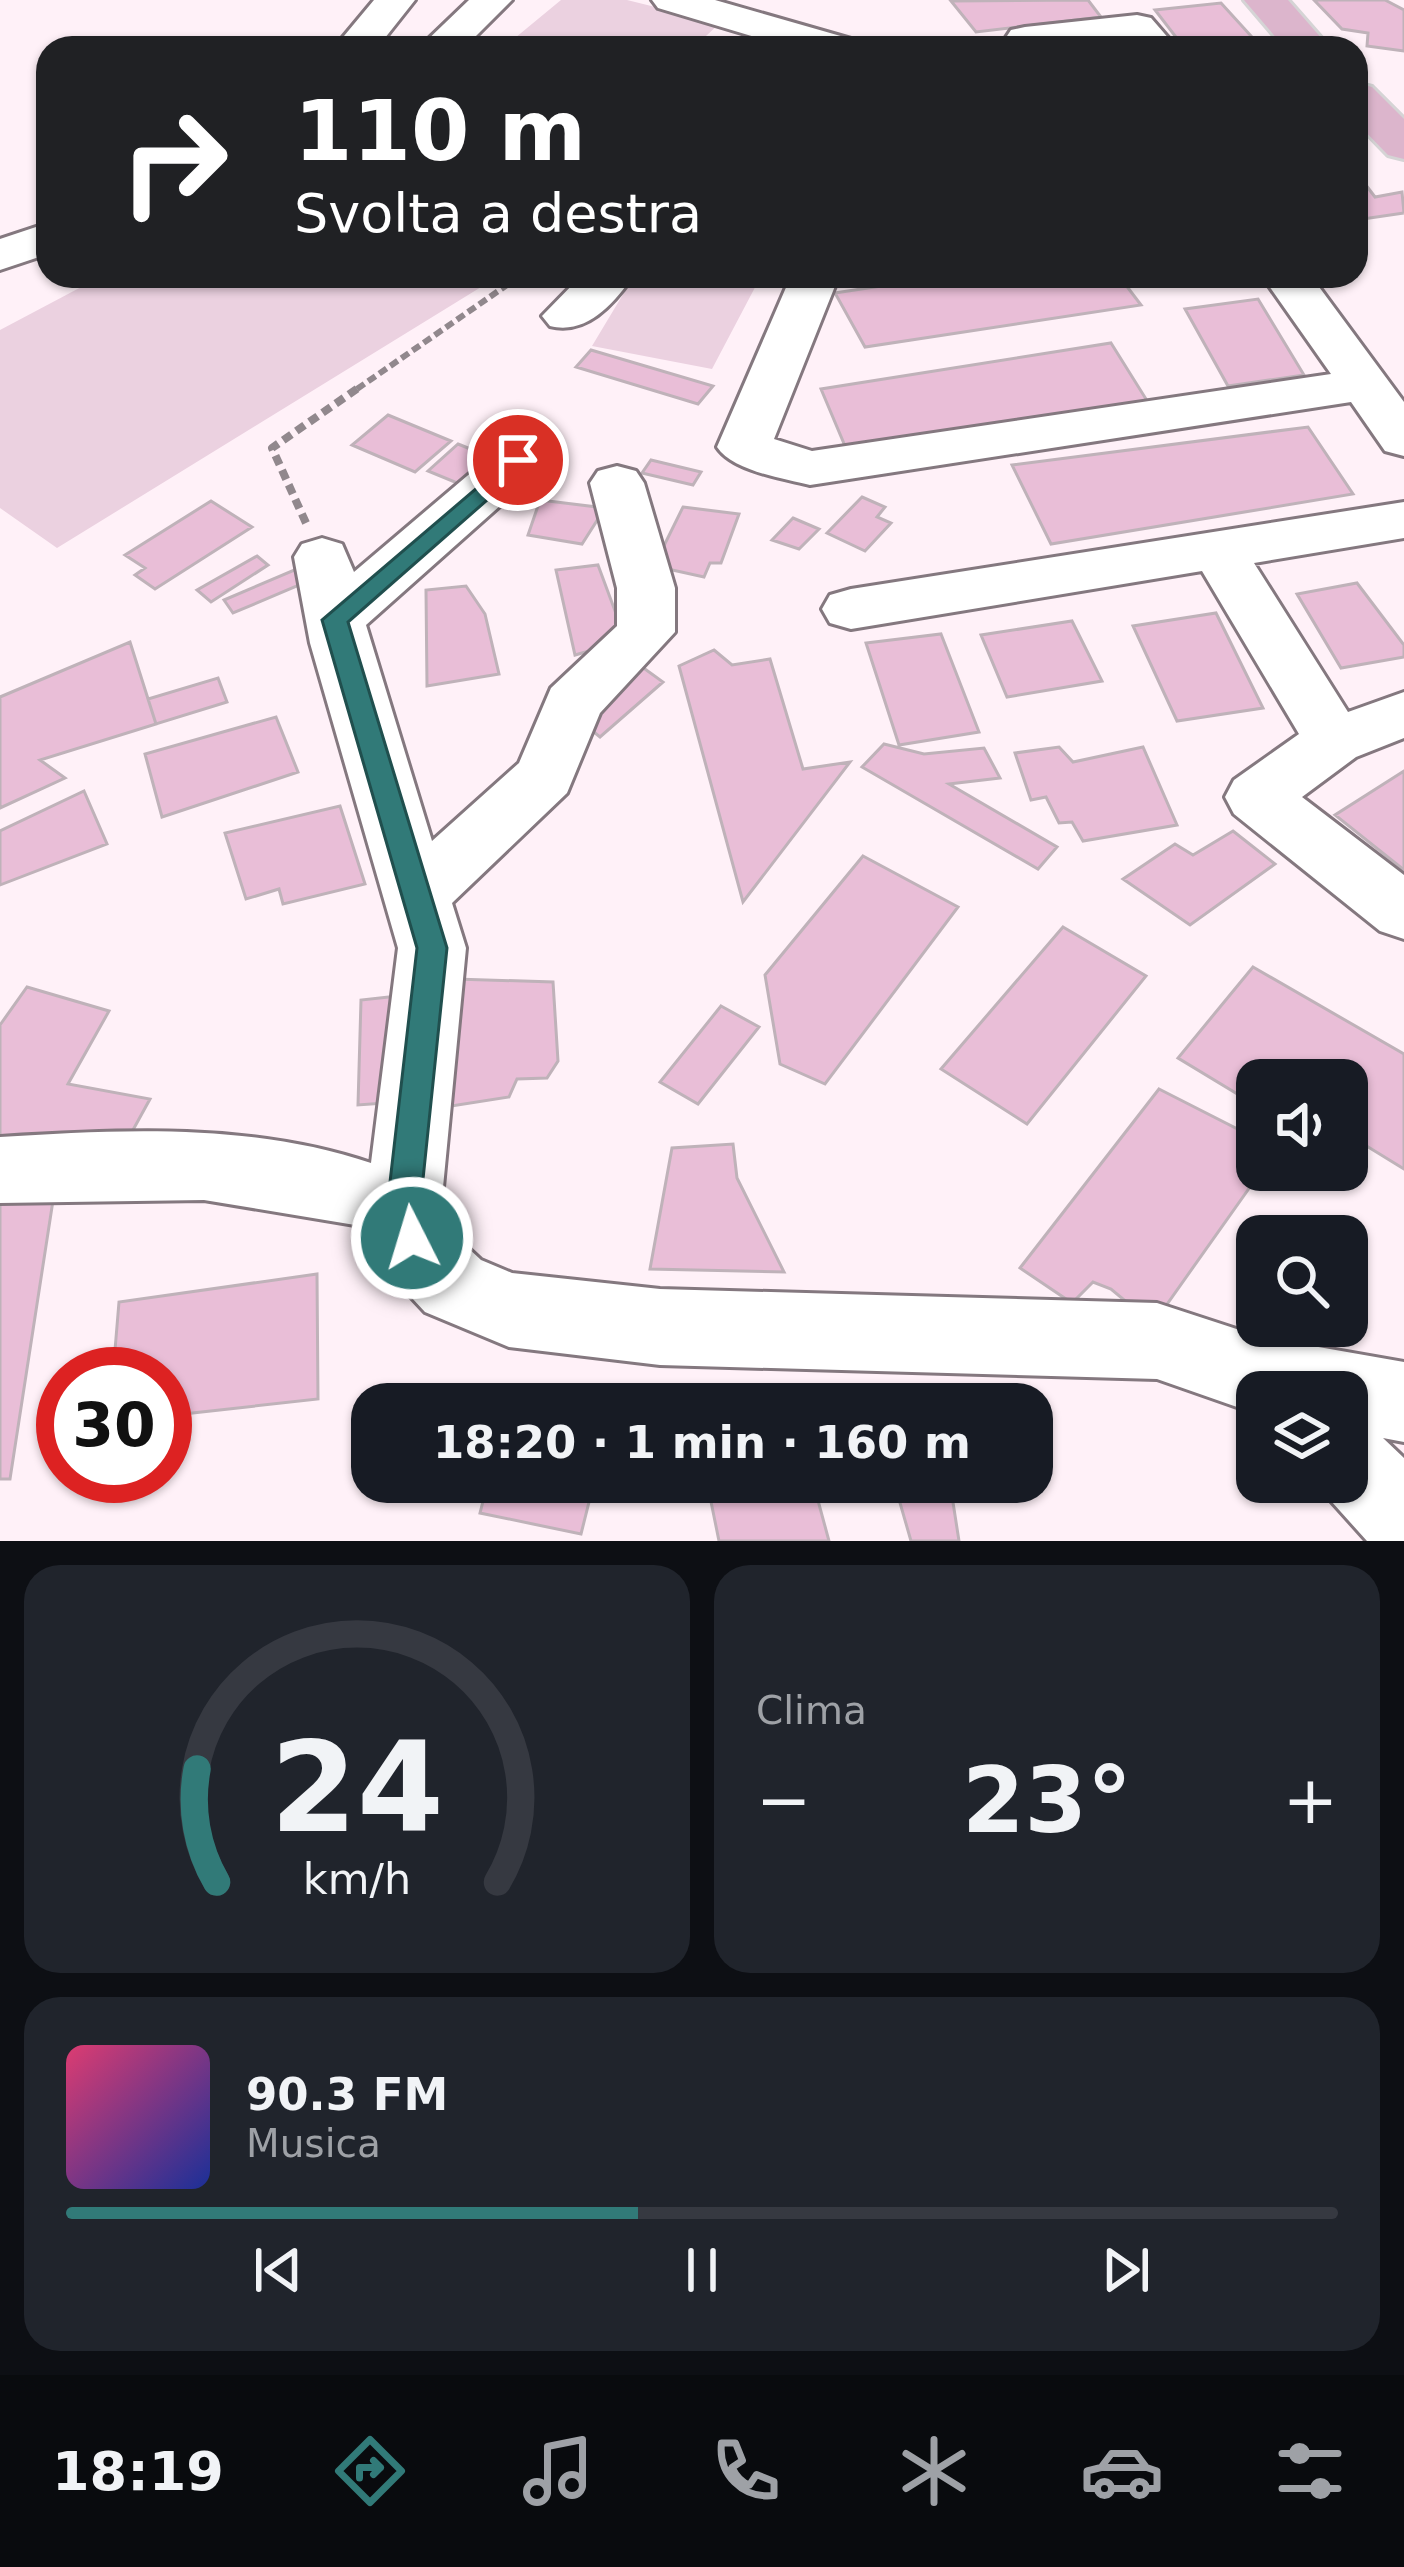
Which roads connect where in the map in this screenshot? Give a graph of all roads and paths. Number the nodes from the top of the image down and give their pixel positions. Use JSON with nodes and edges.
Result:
{"nodes":[{"id":1,"x":395,"y":0,"type":"edge"},
{"id":2,"x":492,"y":0,"type":"edge"},
{"id":3,"x":672,"y":0,"type":"edge"},
{"id":4,"x":1265,"y":0,"type":"edge"},
{"id":5,"x":365,"y":36,"type":"edge"},
{"id":6,"x":453,"y":36,"type":"edge"},
{"id":7,"x":795,"y":36,"type":"edge"},
{"id":8,"x":1053,"y":36,"type":"edge"},
{"id":9,"x":1145,"y":36,"type":"edge"},
{"id":10,"x":1297,"y":36,"type":"edge"},
{"id":11,"x":1368,"y":108,"type":"edge"},
{"id":12,"x":1404,"y":145,"type":"edge"},
{"id":13,"x":36,"y":242,"type":"edge"},
{"id":14,"x":0,"y":256,"type":"edge"},
{"id":15,"x":503,"y":288,"type":"edge"},
{"id":16,"x":596,"y":288,"type":"edge"},
{"id":17,"x":810,"y":288,"type":"edge"},
{"id":18,"x":1295,"y":288,"type":"edge"},
{"id":19,"x":567,"y":316,"type":"dead end"},
{"id":20,"x":1365,"y":385,"type":"junction"},
{"id":21,"x":1404,"y":439,"type":"edge"},
{"id":22,"x":518,"y":460,"type":"dead end"},
{"id":23,"x":617,"y":483,"type":"dead end"},
{"id":24,"x":1404,"y":520,"type":"edge"},
{"id":25,"x":1218,"y":551,"type":"junction"},
{"id":26,"x":328,"y":589,"type":"junction"},
{"id":27,"x":851,"y":609,"type":"dead end"},
{"id":28,"x":1404,"y":714,"type":"edge"},
{"id":29,"x":1334,"y":741,"type":"junction"},
{"id":30,"x":417,"y":895,"type":"junction"},
{"id":31,"x":1404,"y":912,"type":"edge"},
{"id":32,"x":0,"y":1170,"type":"edge"},
{"id":33,"x":403,"y":1208,"type":"junction"},
{"id":34,"x":1236,"y":1371,"type":"edge"},
{"id":35,"x":1368,"y":1396,"type":"edge"},
{"id":36,"x":1404,"y":1402,"type":"edge"},
{"id":37,"x":1368,"y":1482,"type":"edge"},
{"id":38,"x":1404,"y":1518,"type":"edge"}],
"edges":[{"from":1,"to":5,"type":"street"},
{"from":2,"to":6,"type":"street"},
{"from":3,"to":7,"type":"street"},
{"from":4,"to":10,"type":"main road"},
{"from":8,"to":9,"type":"street"},
{"from":11,"to":12,"type":"main road"},
{"from":13,"to":14,"type":"street"},
{"from":15,"to":26,"type":"path"},
{"from":16,"to":19,"type":"street"},
{"from":17,"to":20,"type":"street"},
{"from":18,"to":20,"type":"street"},
{"from":20,"to":21,"type":"street"},
{"from":22,"to":26,"type":"street"},
{"from":23,"to":30,"type":"street"},
{"from":24,"to":25,"type":"street"},
{"from":25,"to":27,"type":"street"},
{"from":25,"to":29,"type":"street"},
{"from":26,"to":30,"type":"street"},
{"from":28,"to":29,"type":"street"},
{"from":29,"to":31,"type":"street"},
{"from":30,"to":33,"type":"street"},
{"from":32,"to":33,"type":"street"},
{"from":33,"to":34,"type":"street"},
{"from":35,"to":36,"type":"street"},
{"from":37,"to":38,"type":"street"}]}
